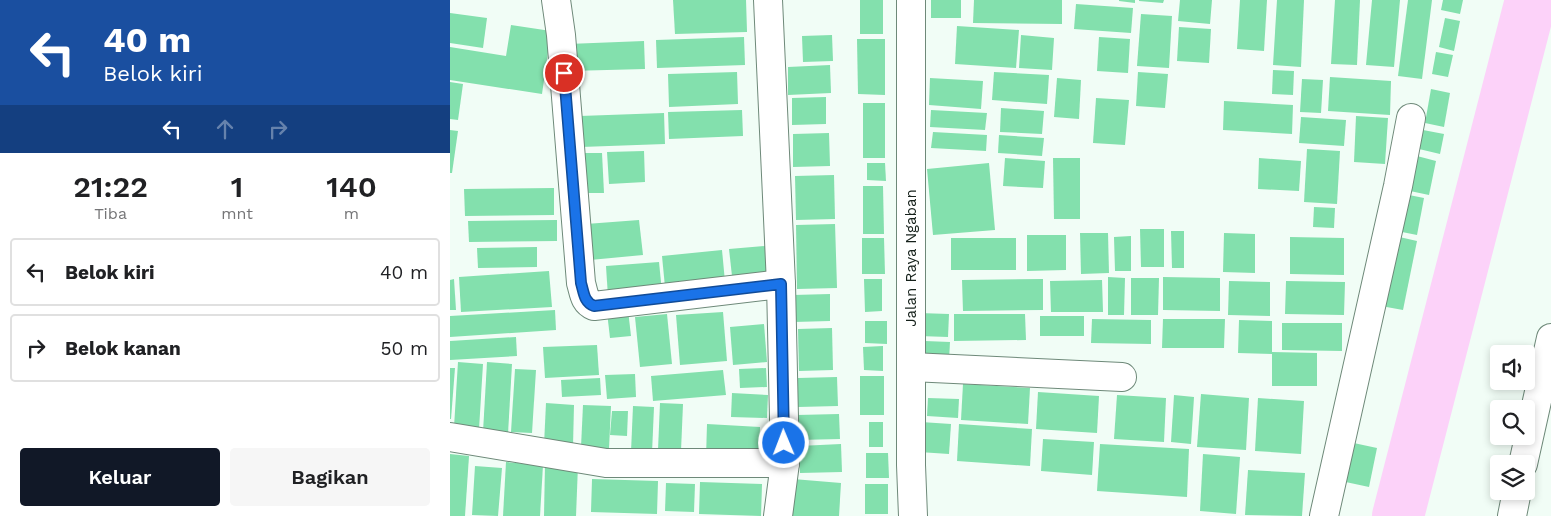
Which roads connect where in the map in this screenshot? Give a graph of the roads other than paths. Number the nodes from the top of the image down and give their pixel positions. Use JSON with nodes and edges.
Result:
{"nodes":[{"id":1,"x":556,"y":0,"type":"edge"},
{"id":2,"x":768,"y":0,"type":"edge"},
{"id":3,"x":911,"y":0,"type":"edge"},
{"id":4,"x":1411,"y":118,"type":"dead end"},
{"id":5,"x":781,"y":284,"type":"junction"},
{"id":6,"x":1551,"y":338,"type":"edge"},
{"id":7,"x":911,"y":367,"type":"junction"},
{"id":8,"x":1122,"y":377,"type":"dead end"},
{"id":9,"x":450,"y":437,"type":"edge"},
{"id":10,"x":1525,"y":455,"type":"edge"},
{"id":11,"x":785,"y":463,"type":"junction"},
{"id":12,"x":1515,"y":500,"type":"edge"},
{"id":13,"x":778,"y":516,"type":"edge"},
{"id":14,"x":914,"y":516,"type":"edge"},
{"id":15,"x":1324,"y":516,"type":"edge"},
{"id":16,"x":1512,"y":516,"type":"edge"}],
"edges":[{"from":1,"to":5,"type":"street"},
{"from":2,"to":5,"type":"street"},
{"from":3,"to":7,"type":"street","name":"Jalan Raya Ngaban"},
{"from":4,"to":15,"type":"street"},
{"from":5,"to":11,"type":"street"},
{"from":6,"to":10,"type":"street"},
{"from":7,"to":8,"type":"street"},
{"from":7,"to":14,"type":"street","name":"Jalan Raya Ngaban"},
{"from":9,"to":11,"type":"street"},
{"from":11,"to":13,"type":"street"},
{"from":12,"to":16,"type":"street"}]}
